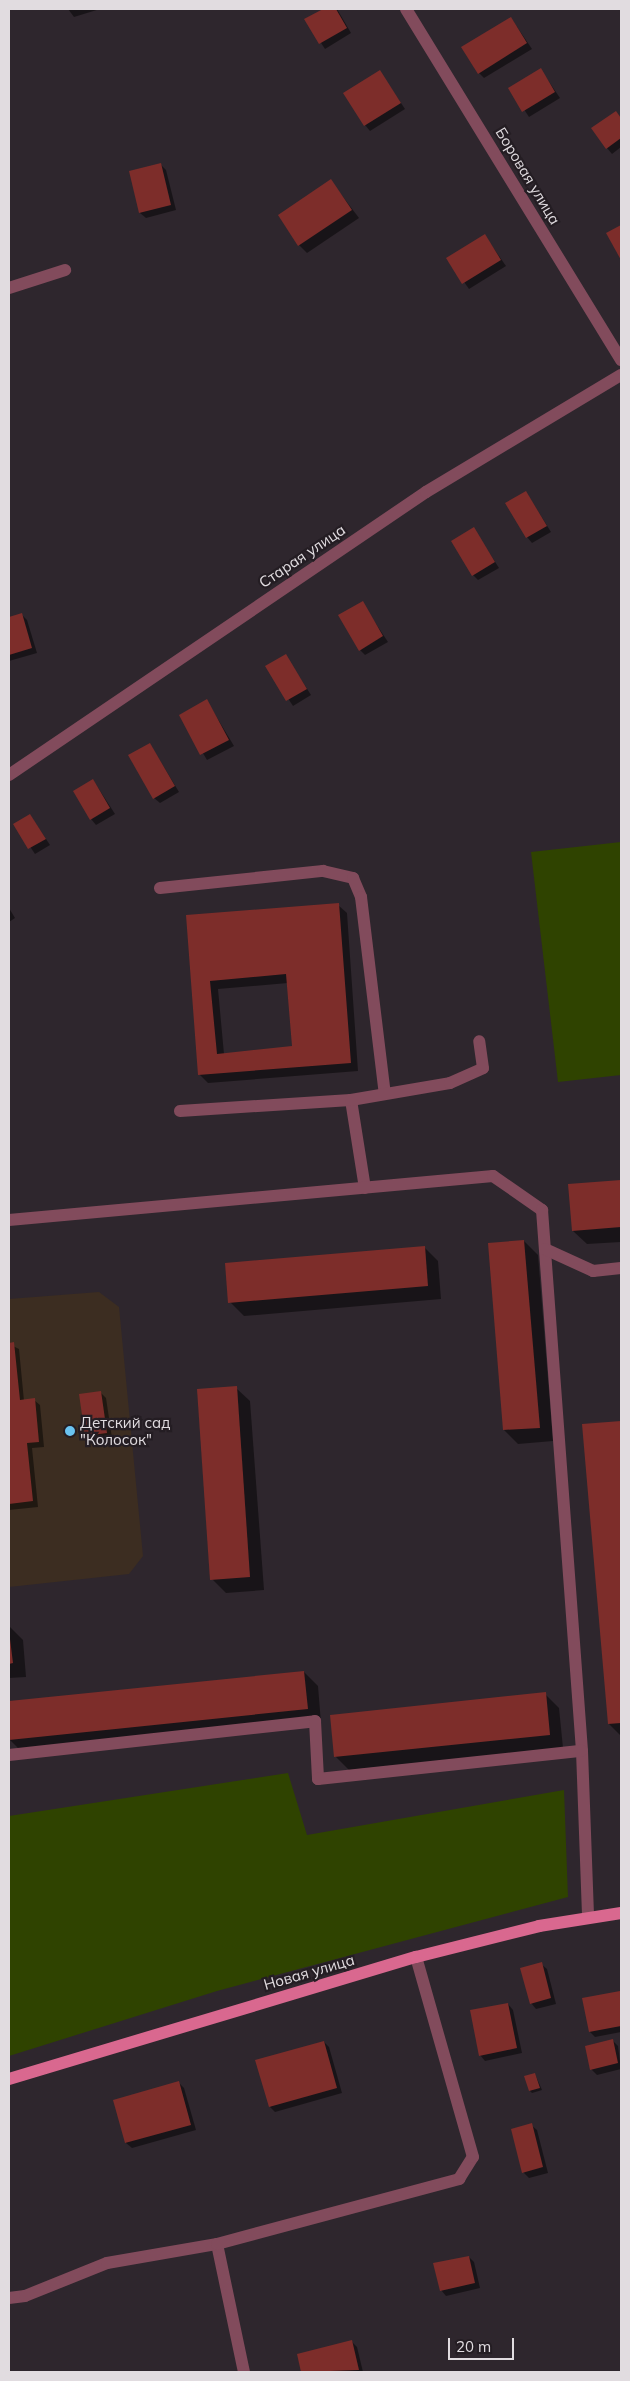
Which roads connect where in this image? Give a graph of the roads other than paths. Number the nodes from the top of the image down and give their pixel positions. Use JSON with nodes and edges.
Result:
{"nodes":[{"id":1,"x":406,"y":9,"type":"edge"},
{"id":2,"x":65,"y":270,"type":"dead end"},
{"id":3,"x":9,"y":288,"type":"edge"},
{"id":4,"x":621,"y":360,"type":"edge"},
{"id":5,"x":621,"y":376,"type":"edge"},
{"id":6,"x":9,"y":775,"type":"edge"},
{"id":7,"x":160,"y":888,"type":"dead end"},
{"id":8,"x":479,"y":1041,"type":"dead end"},
{"id":9,"x":384,"y":1094,"type":"junction"},
{"id":10,"x":351,"y":1100,"type":"junction"},
{"id":11,"x":180,"y":1112,"type":"dead end"},
{"id":12,"x":365,"y":1188,"type":"junction"},
{"id":13,"x":9,"y":1220,"type":"edge"},
{"id":14,"x":545,"y":1249,"type":"junction"},
{"id":15,"x":621,"y":1268,"type":"edge"},
{"id":16,"x":582,"y":1752,"type":"junction"},
{"id":17,"x":9,"y":1755,"type":"edge"},
{"id":18,"x":621,"y":1913,"type":"edge"},
{"id":19,"x":588,"y":1918,"type":"junction"},
{"id":20,"x":416,"y":1957,"type":"junction"},
{"id":21,"x":9,"y":2079,"type":"edge"},
{"id":22,"x":217,"y":2244,"type":"junction"},
{"id":23,"x":9,"y":2298,"type":"edge"},
{"id":24,"x":244,"y":2372,"type":"edge"}],
"edges":[{"from":1,"to":4,"type":"street","name":"Боровая улица"},
{"from":2,"to":3,"type":"street"},
{"from":5,"to":6,"type":"street","name":"Старая улица"},
{"from":7,"to":9,"type":"street"},
{"from":8,"to":9,"type":"street"},
{"from":9,"to":10,"type":"street"},
{"from":10,"to":11,"type":"street"},
{"from":10,"to":12,"type":"street"},
{"from":12,"to":13,"type":"street"},
{"from":12,"to":14,"type":"street"},
{"from":14,"to":15,"type":"street"},
{"from":14,"to":16,"type":"street"},
{"from":16,"to":17,"type":"street"},
{"from":16,"to":19,"type":"street"},
{"from":18,"to":19,"type":"main road","name":"Новая улица"},
{"from":19,"to":20,"type":"main road","name":"Новая улица"},
{"from":20,"to":21,"type":"main road","name":"Новая улица"},
{"from":20,"to":22,"type":"street"},
{"from":22,"to":23,"type":"street"},
{"from":22,"to":24,"type":"street"}]}
